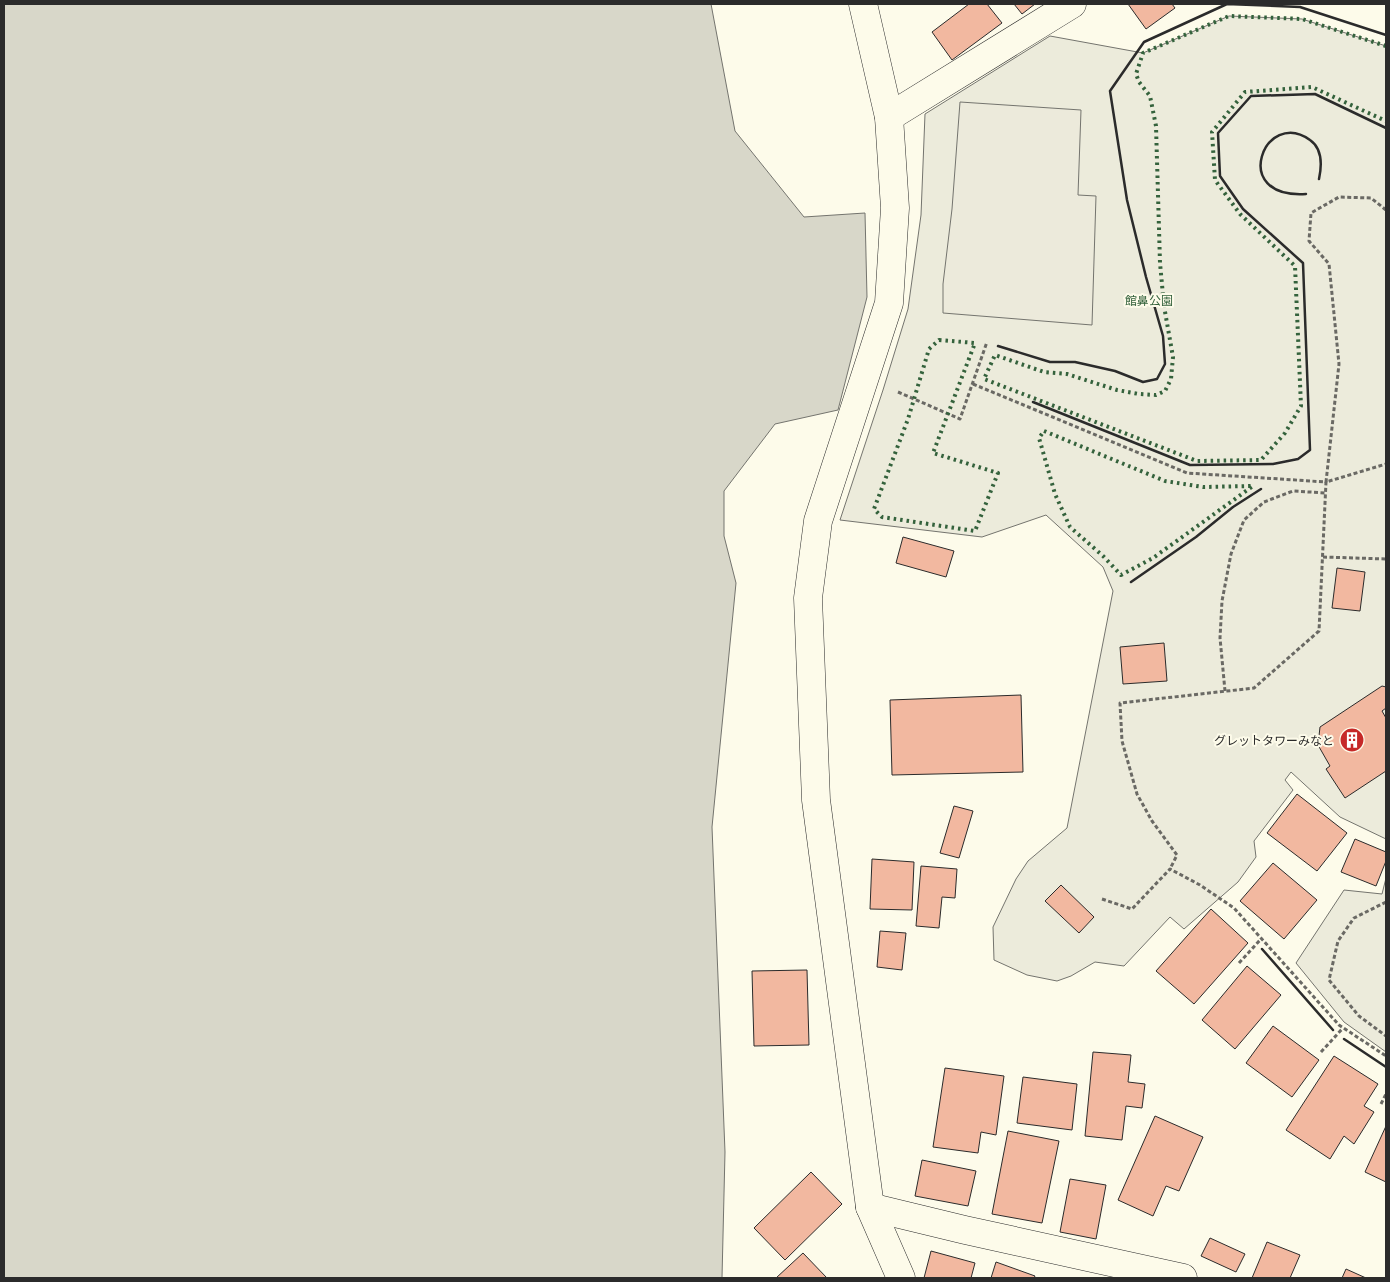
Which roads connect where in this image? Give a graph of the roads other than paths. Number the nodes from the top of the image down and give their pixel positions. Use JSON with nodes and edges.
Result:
{"nodes":[{"id":1,"x":863,"y":4,"type":"edge"},
{"id":2,"x":1072,"y":4,"type":"edge"},
{"id":3,"x":889,"y":117,"type":"junction"},
{"id":4,"x":870,"y":1207,"type":"junction"},
{"id":5,"x":901,"y":1278,"type":"edge"},
{"id":6,"x":1183,"y":1278,"type":"edge"}],
"edges":[{"from":1,"to":3,"type":"street"},
{"from":2,"to":3,"type":"street"},
{"from":3,"to":4,"type":"street"},
{"from":4,"to":5,"type":"street"},
{"from":4,"to":6,"type":"street"}]}
